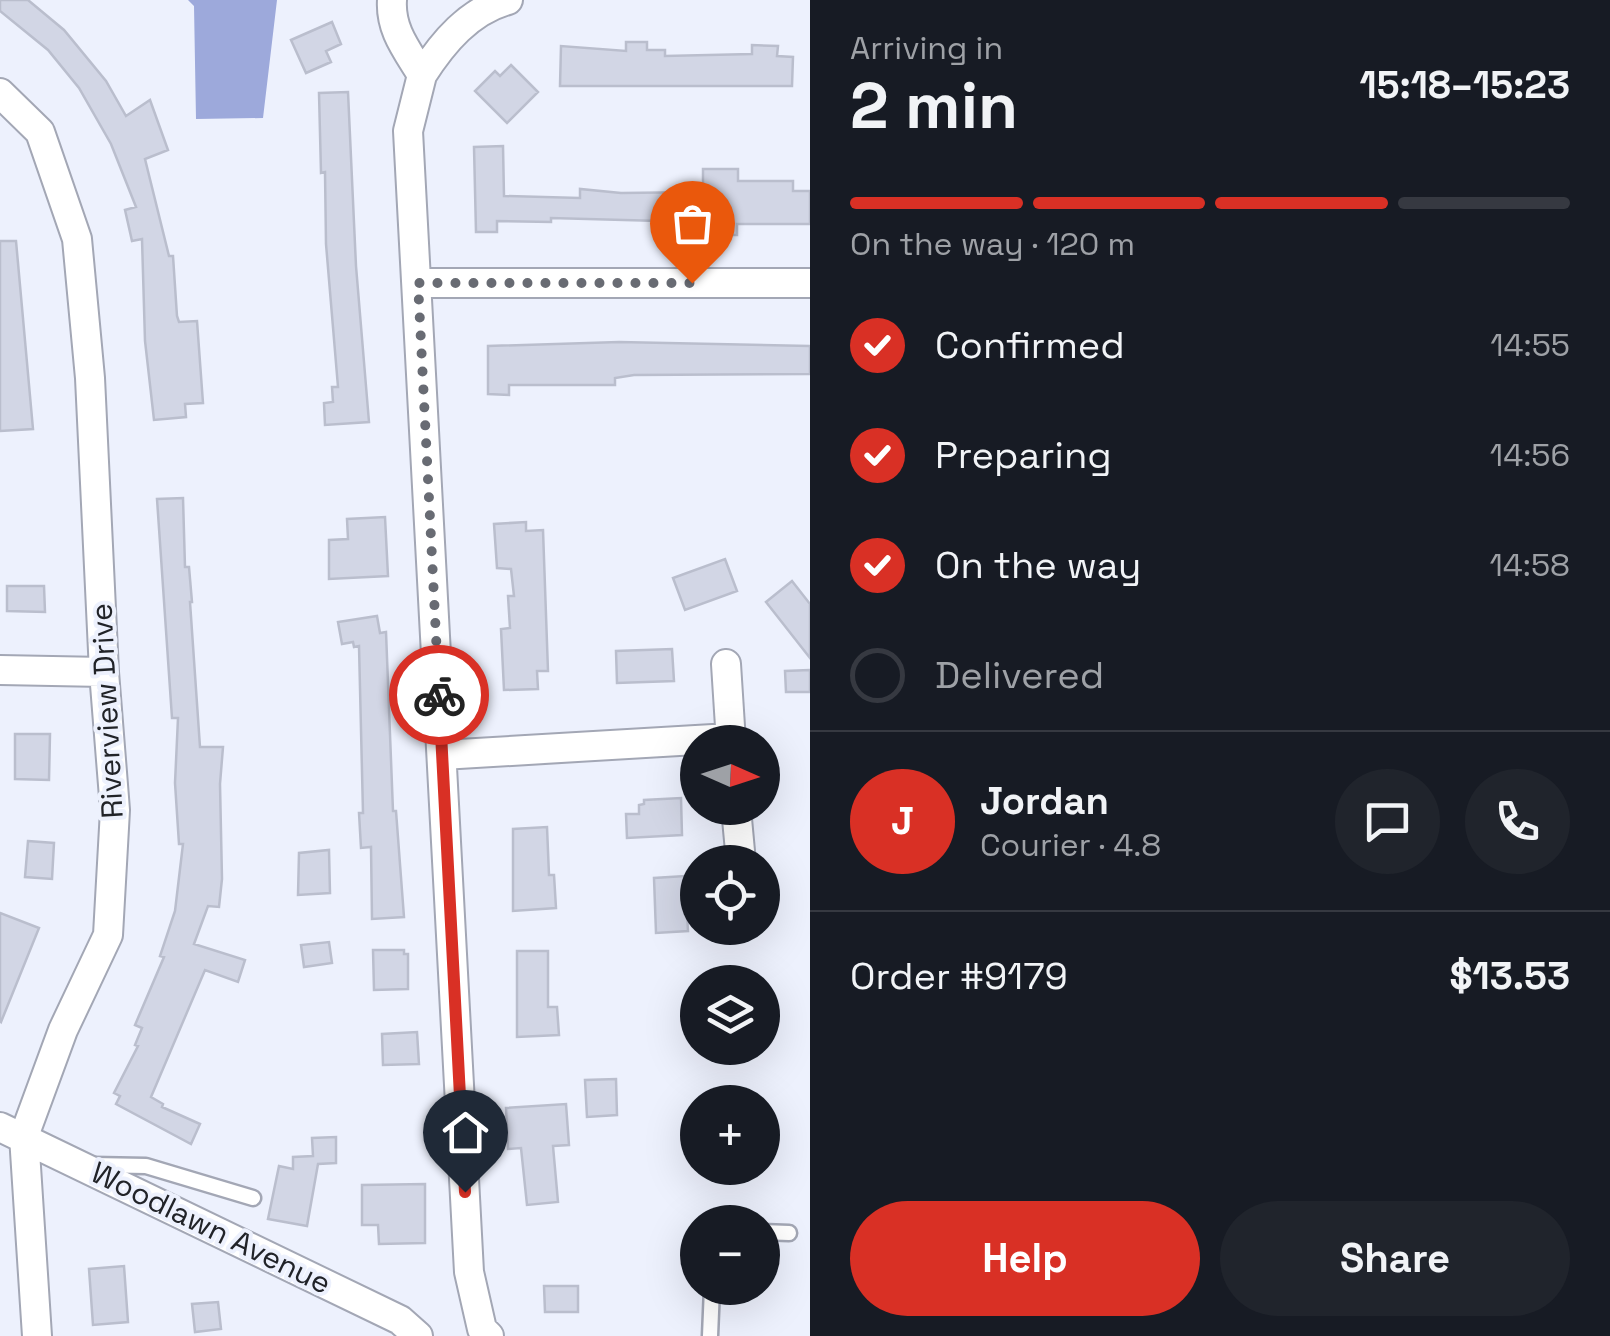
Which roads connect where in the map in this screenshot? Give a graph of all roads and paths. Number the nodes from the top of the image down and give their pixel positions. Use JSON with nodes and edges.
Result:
{"nodes":[{"id":1,"x":392,"y":0,"type":"edge"},
{"id":2,"x":495,"y":1,"type":"edge"},
{"id":3,"x":422,"y":75,"type":"junction"},
{"id":4,"x":0,"y":92,"type":"edge"},
{"id":5,"x":418,"y":283,"type":"junction"},
{"id":6,"x":810,"y":283,"type":"edge"},
{"id":7,"x":726,"y":664,"type":"dead end"},
{"id":8,"x":0,"y":670,"type":"edge"},
{"id":9,"x":104,"y":672,"type":"junction"},
{"id":10,"x":729,"y":725,"type":"edge"},
{"id":11,"x":680,"y":743,"type":"edge"},
{"id":12,"x":442,"y":755,"type":"junction"},
{"id":13,"x":12,"y":1132,"type":"edge"},
{"id":14,"x":82,"y":1165,"type":"junction"},
{"id":15,"x":252,"y":1198,"type":"dead end"},
{"id":16,"x":780,"y":1233,"type":"edge"},
{"id":17,"x":789,"y":1233,"type":"dead end"},
{"id":18,"x":711,"y":1305,"type":"edge"},
{"id":19,"x":36,"y":1336,"type":"edge"},
{"id":20,"x":418,"y":1336,"type":"edge"},
{"id":21,"x":488,"y":1336,"type":"edge"},
{"id":22,"x":710,"y":1336,"type":"edge"}],
"edges":[{"from":1,"to":3,"type":"street"},
{"from":2,"to":3,"type":"street"},
{"from":3,"to":5,"type":"street"},
{"from":4,"to":9,"type":"street","name":"Riverview Drive"},
{"from":5,"to":6,"type":"street"},
{"from":5,"to":12,"type":"street"},
{"from":7,"to":10,"type":"street"},
{"from":8,"to":9,"type":"street"},
{"from":9,"to":13,"type":"street","name":"Riverview Drive"},
{"from":11,"to":12,"type":"street"},
{"from":12,"to":21,"type":"street"},
{"from":13,"to":14,"type":"street","name":"Woodlawn Avenue"},
{"from":13,"to":19,"type":"street","name":"Riverview Drive"},
{"from":14,"to":15,"type":"lane"},
{"from":14,"to":20,"type":"street","name":"Woodlawn Avenue"},
{"from":16,"to":17,"type":"lane"},
{"from":18,"to":22,"type":"lane"}]}
